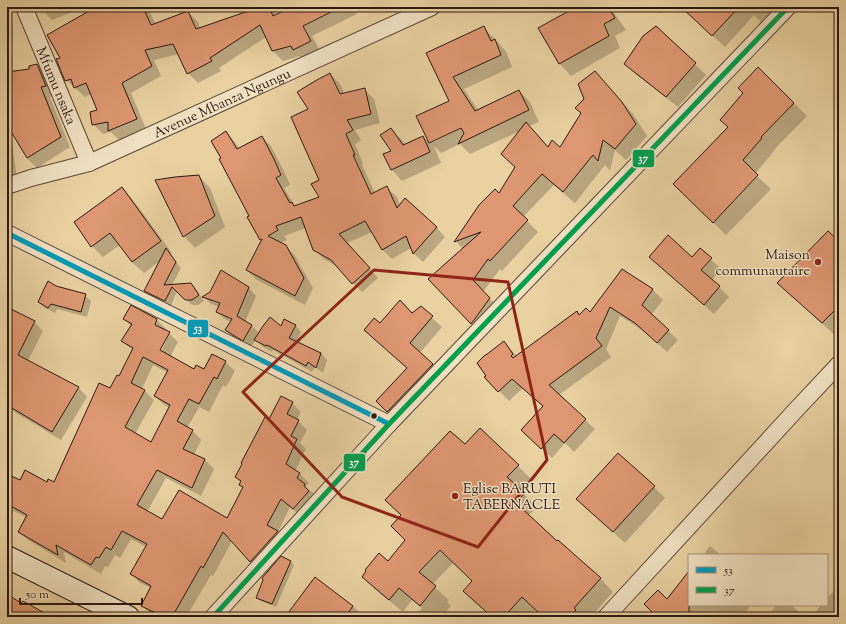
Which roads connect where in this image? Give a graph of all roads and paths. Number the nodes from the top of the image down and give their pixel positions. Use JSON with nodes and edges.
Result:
{"nodes":[{"id":1,"x":24,"y":7,"type":"edge"},
{"id":2,"x":430,"y":7,"type":"edge"},
{"id":3,"x":788,"y":7,"type":"edge"},
{"id":4,"x":89,"y":163,"type":"junction"},
{"id":5,"x":7,"y":186,"type":"edge"},
{"id":6,"x":7,"y":233,"type":"edge"},
{"id":7,"x":839,"y":364,"type":"edge"},
{"id":8,"x":389,"y":424,"type":"junction"},
{"id":9,"x":7,"y":557,"type":"edge"},
{"id":10,"x":128,"y":617,"type":"edge"},
{"id":11,"x":213,"y":617,"type":"edge"},
{"id":12,"x":606,"y":617,"type":"edge"}],
"edges":[{"from":1,"to":4,"type":"street","name":"Mfumu nsaka"},
{"from":2,"to":4,"type":"street","name":"Avenue Mbanza Ngungu"},
{"from":3,"to":8,"type":"street"},
{"from":4,"to":5,"type":"street","name":"Avenue Mbanza Ngungu"},
{"from":6,"to":8,"type":"street"},
{"from":7,"to":12,"type":"street"},
{"from":8,"to":11,"type":"street"},
{"from":9,"to":10,"type":"street"}]}
